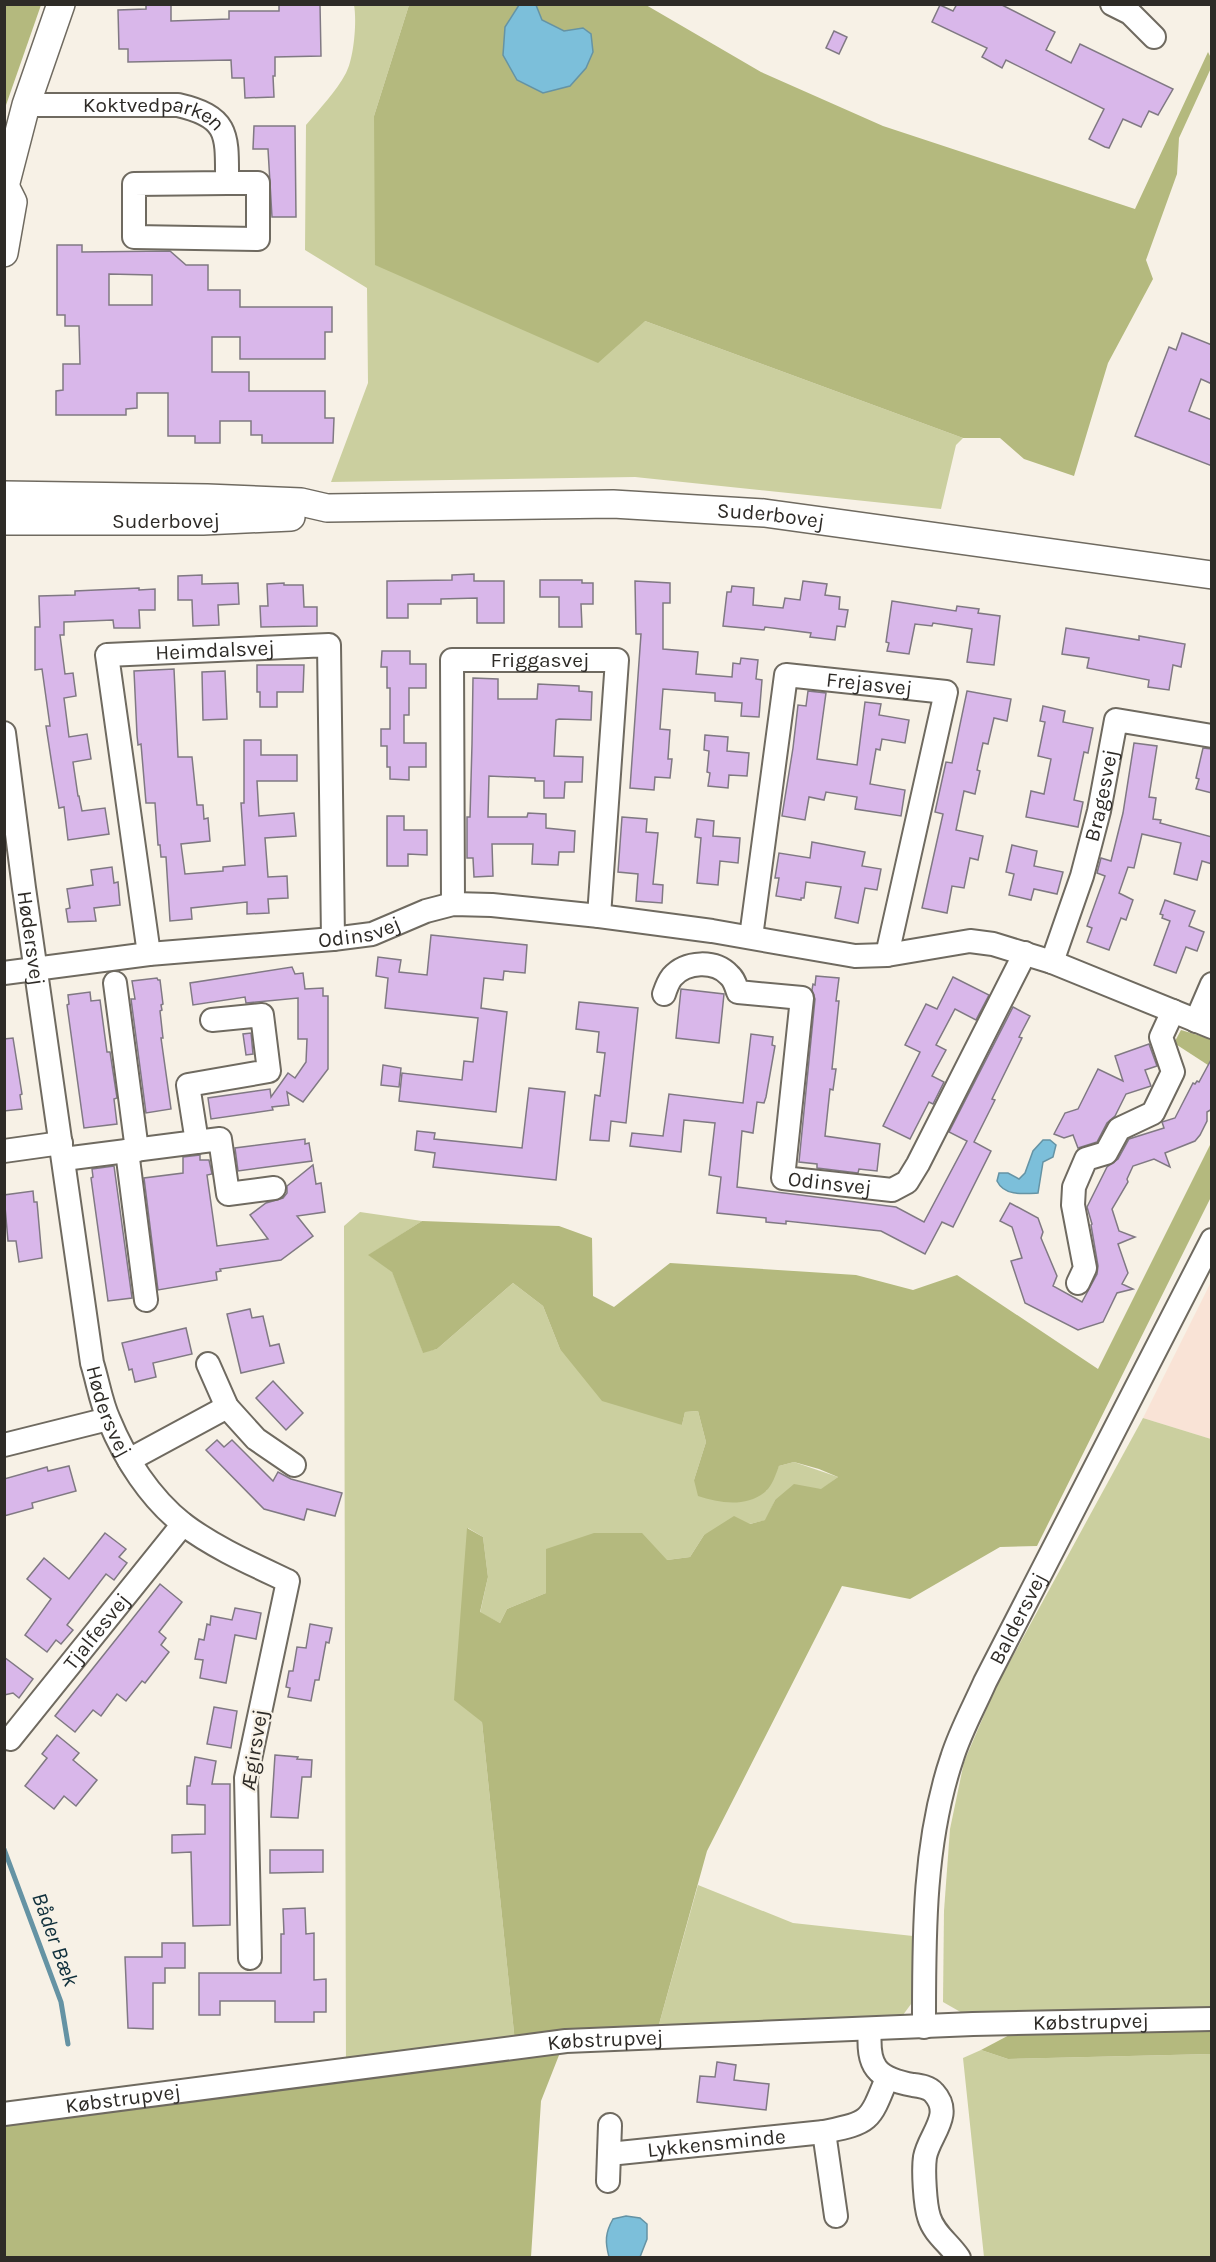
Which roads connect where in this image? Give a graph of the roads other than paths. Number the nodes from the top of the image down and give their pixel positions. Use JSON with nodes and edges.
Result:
{"nodes":[{"id":1,"x":62,"y":4,"type":"edge"},
{"id":2,"x":1112,"y":4,"type":"edge"},
{"id":3,"x":1154,"y":37,"type":"dead end"},
{"id":4,"x":26,"y":105,"type":"junction"},
{"id":5,"x":227,"y":183,"type":"junction"},
{"id":6,"x":5,"y":189,"type":"edge"},
{"id":7,"x":4,"y":253,"type":"edge"},
{"id":8,"x":4,"y":495,"type":"edge"},
{"id":9,"x":327,"y":508,"type":"junction"},
{"id":10,"x":4,"y":521,"type":"edge"},
{"id":11,"x":1212,"y":575,"type":"edge"},
{"id":12,"x":4,"y":733,"type":"edge"},
{"id":13,"x":1212,"y":736,"type":"edge"},
{"id":14,"x":453,"y":904,"type":"junction"},
{"id":15,"x":599,"y":916,"type":"junction"},
{"id":16,"x":712,"y":931,"type":"junction"},
{"id":17,"x":751,"y":937,"type":"junction"},
{"id":18,"x":333,"y":939,"type":"junction"},
{"id":19,"x":1025,"y":953,"type":"junction"},
{"id":20,"x":149,"y":954,"type":"junction"},
{"id":21,"x":887,"y":955,"type":"junction"},
{"id":22,"x":1052,"y":962,"type":"junction"},
{"id":23,"x":707,"y":965,"type":"junction"},
{"id":24,"x":37,"y":968,"type":"junction"},
{"id":25,"x":4,"y":973,"type":"edge"},
{"id":26,"x":115,"y":983,"type":"dead end"},
{"id":27,"x":1212,"y":984,"type":"edge"},
{"id":28,"x":664,"y":994,"type":"dead end"},
{"id":29,"x":1173,"y":1011,"type":"junction"},
{"id":30,"x":212,"y":1020,"type":"dead end"},
{"id":31,"x":1204,"y":1024,"type":"edge"},
{"id":32,"x":197,"y":1142,"type":"junction"},
{"id":33,"x":132,"y":1150,"type":"junction"},
{"id":34,"x":4,"y":1151,"type":"edge"},
{"id":35,"x":62,"y":1151,"type":"junction"},
{"id":36,"x":274,"y":1188,"type":"dead end"},
{"id":37,"x":1212,"y":1240,"type":"edge"},
{"id":38,"x":1078,"y":1283,"type":"dead end"},
{"id":39,"x":146,"y":1300,"type":"dead end"},
{"id":40,"x":208,"y":1364,"type":"dead end"},
{"id":41,"x":227,"y":1407,"type":"junction"},
{"id":42,"x":108,"y":1419,"type":"junction"},
{"id":43,"x":4,"y":1445,"type":"edge"},
{"id":44,"x":129,"y":1460,"type":"junction"},
{"id":45,"x":294,"y":1465,"type":"dead end"},
{"id":46,"x":183,"y":1524,"type":"junction"},
{"id":47,"x":288,"y":1581,"type":"joint"},
{"id":48,"x":10,"y":1739,"type":"dead end"},
{"id":49,"x":250,"y":1958,"type":"dead end"},
{"id":50,"x":1212,"y":2019,"type":"edge"},
{"id":51,"x":924,"y":2027,"type":"junction"},
{"id":52,"x":870,"y":2029,"type":"junction"},
{"id":53,"x":887,"y":2078,"type":"junction"},
{"id":54,"x":4,"y":2114,"type":"edge"},
{"id":55,"x":610,"y":2125,"type":"dead end"},
{"id":56,"x":824,"y":2132,"type":"junction"},
{"id":57,"x":609,"y":2154,"type":"junction"},
{"id":58,"x":608,"y":2181,"type":"dead end"},
{"id":59,"x":836,"y":2216,"type":"dead end"},
{"id":60,"x":959,"y":2258,"type":"edge"}],
"edges":[{"from":1,"to":4,"type":"street"},
{"from":2,"to":3,"type":"street"},
{"from":4,"to":5,"type":"street","name":"Koktvedparken"},
{"from":4,"to":6,"type":"street"},
{"from":5,"to":5,"type":"street"},
{"from":6,"to":7,"type":"street"},
{"from":8,"to":9,"type":"street","name":"Suderbovej"},
{"from":9,"to":10,"type":"street","name":"Suderbovej"},
{"from":9,"to":11,"type":"street","name":"Suderbovej"},
{"from":12,"to":24,"type":"street","name":"Hødersvej"},
{"from":13,"to":22,"type":"street","name":"Bragesvej"},
{"from":14,"to":15,"type":"street","name":"Odinsvej"},
{"from":14,"to":15,"type":"street","name":"Friggasvej"},
{"from":14,"to":18,"type":"street","name":"Odinsvej"},
{"from":15,"to":16,"type":"street","name":"Odinsvej"},
{"from":16,"to":17,"type":"street","name":"Odinsvej"},
{"from":16,"to":23,"type":"street"},
{"from":17,"to":21,"type":"street","name":"Odinsvej"},
{"from":17,"to":21,"type":"street","name":"Frejasvej"},
{"from":18,"to":20,"type":"street","name":"Odinsvej"},
{"from":18,"to":20,"type":"street","name":"Heimdalsvej"},
{"from":19,"to":21,"type":"street","name":"Odinsvej"},
{"from":19,"to":22,"type":"street","name":"Odinsvej"},
{"from":19,"to":23,"type":"street","name":"Odinsvej"},
{"from":20,"to":24,"type":"street","name":"Odinsvej"},
{"from":22,"to":29,"type":"street","name":"Odinsvej"},
{"from":23,"to":28,"type":"street"},
{"from":24,"to":25,"type":"street","name":"Odinsvej"},
{"from":24,"to":35,"type":"street","name":"Hødersvej"},
{"from":26,"to":33,"type":"street"},
{"from":27,"to":31,"type":"street"},
{"from":29,"to":31,"type":"street","name":"Odinsvej"},
{"from":29,"to":38,"type":"street"},
{"from":30,"to":32,"type":"street"},
{"from":32,"to":33,"type":"street"},
{"from":32,"to":36,"type":"street"},
{"from":33,"to":35,"type":"street"},
{"from":33,"to":39,"type":"street"},
{"from":34,"to":35,"type":"street"},
{"from":35,"to":42,"type":"street","name":"Hødersvej"},
{"from":37,"to":51,"type":"street","name":"Baldersvej"},
{"from":40,"to":41,"type":"street"},
{"from":41,"to":44,"type":"street"},
{"from":41,"to":45,"type":"street"},
{"from":42,"to":43,"type":"street"},
{"from":42,"to":44,"type":"street","name":"Hødersvej"},
{"from":44,"to":46,"type":"street","name":"Hødersvej"},
{"from":46,"to":47,"type":"street","name":"Hødersvej"},
{"from":46,"to":48,"type":"street","name":"Tjalfesvej"},
{"from":47,"to":49,"type":"street","name":"Ægirsvej"},
{"from":50,"to":51,"type":"street","name":"Købstrupvej"},
{"from":51,"to":52,"type":"street","name":"Købstrupvej"},
{"from":52,"to":53,"type":"street"},
{"from":52,"to":54,"type":"street","name":"Købstrupvej"},
{"from":53,"to":56,"type":"street","name":"Lykkensminde"},
{"from":53,"to":60,"type":"street"},
{"from":55,"to":57,"type":"street"},
{"from":56,"to":57,"type":"street","name":"Lykkensminde"},
{"from":56,"to":59,"type":"street"},
{"from":57,"to":58,"type":"street"}]}
